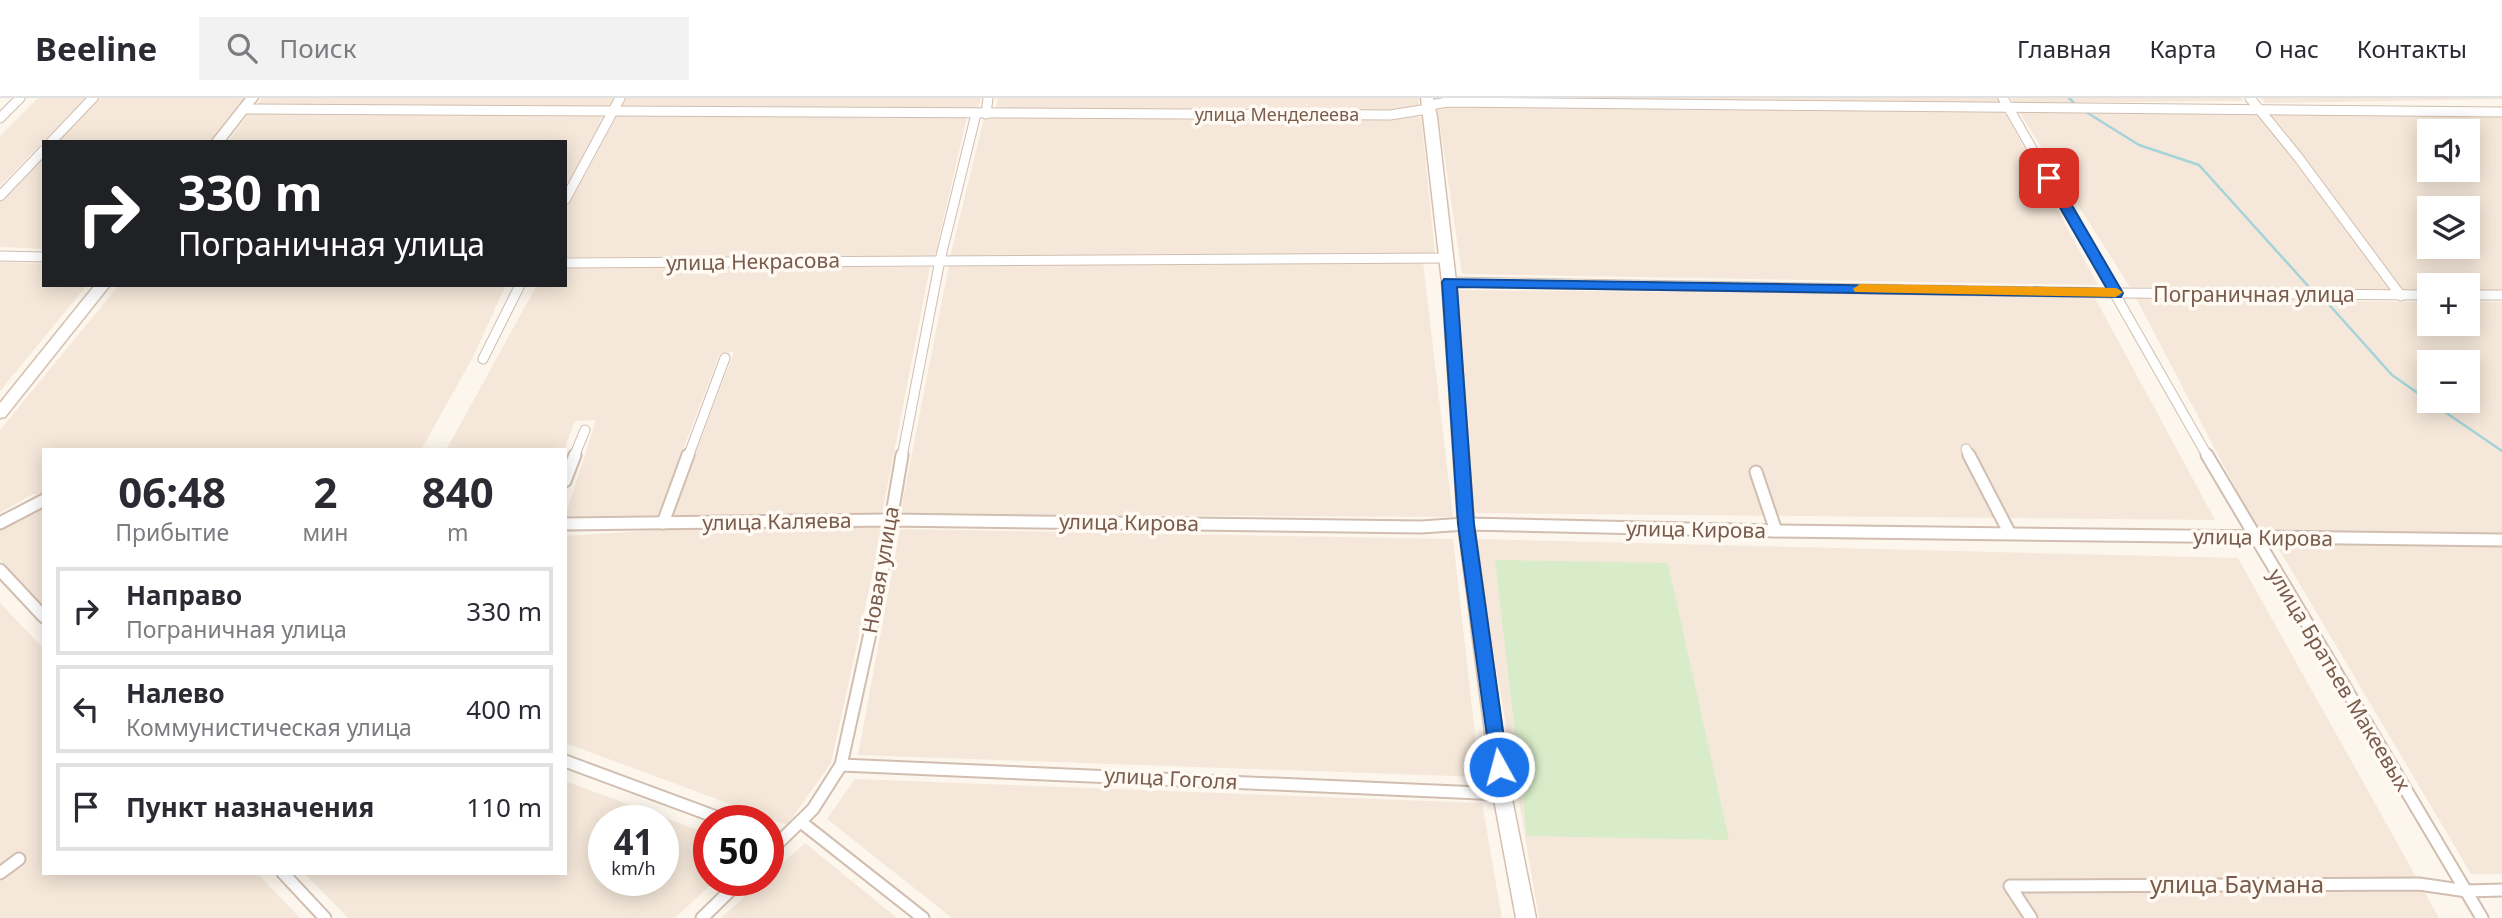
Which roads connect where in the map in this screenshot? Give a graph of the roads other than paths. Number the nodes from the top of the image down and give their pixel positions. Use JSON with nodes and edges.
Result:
{"nodes":[{"id":1,"x":20,"y":98,"type":"edge"},
{"id":2,"x":93,"y":98,"type":"edge"},
{"id":3,"x":252,"y":98,"type":"edge"},
{"id":4,"x":620,"y":98,"type":"edge"},
{"id":5,"x":989,"y":98,"type":"edge"},
{"id":6,"x":2003,"y":98,"type":"edge"},
{"id":7,"x":2250,"y":98,"type":"edge"},
{"id":8,"x":1427,"y":104,"type":"edge"},
{"id":9,"x":2257,"y":107,"type":"junction"},
{"id":10,"x":2009,"y":108,"type":"junction"},
{"id":11,"x":243,"y":109,"type":"junction"},
{"id":12,"x":614,"y":112,"type":"junction"},
{"id":13,"x":2502,"y":112,"type":"edge"},
{"id":14,"x":981,"y":114,"type":"junction"},
{"id":15,"x":0,"y":118,"type":"edge"},
{"id":16,"x":53,"y":140,"type":"edge"},
{"id":17,"x":220,"y":140,"type":"edge"},
{"id":18,"x":42,"y":151,"type":"edge"},
{"id":19,"x":0,"y":196,"type":"edge"},
{"id":20,"x":567,"y":196,"type":"edge"},
{"id":21,"x":0,"y":256,"type":"edge"},
{"id":22,"x":42,"y":257,"type":"edge"},
{"id":23,"x":1447,"y":258,"type":"junction"},
{"id":24,"x":940,"y":260,"type":"junction"},
{"id":25,"x":567,"y":263,"type":"edge"},
{"id":26,"x":1449,"y":282,"type":"junction"},
{"id":27,"x":101,"y":287,"type":"edge"},
{"id":28,"x":519,"y":287,"type":"edge"},
{"id":29,"x":2116,"y":293,"type":"junction"},
{"id":30,"x":2480,"y":295,"type":"edge"},
{"id":31,"x":2502,"y":295,"type":"edge"},
{"id":32,"x":2401,"y":296,"type":"junction"},
{"id":33,"x":2417,"y":296,"type":"edge"},
{"id":34,"x":724,"y":358,"type":"dead end"},
{"id":35,"x":483,"y":359,"type":"dead end"},
{"id":36,"x":0,"y":413,"type":"edge"},
{"id":37,"x":585,"y":430,"type":"dead end"},
{"id":38,"x":1966,"y":449,"type":"dead end"},
{"id":39,"x":1756,"y":472,"type":"dead end"},
{"id":40,"x":567,"y":476,"type":"edge"},
{"id":41,"x":42,"y":501,"type":"edge"},
{"id":42,"x":890,"y":520,"type":"junction"},
{"id":43,"x":0,"y":523,"type":"edge"},
{"id":44,"x":663,"y":523,"type":"junction"},
{"id":45,"x":567,"y":524,"type":"edge"},
{"id":46,"x":1466,"y":524,"type":"junction"},
{"id":47,"x":1776,"y":531,"type":"junction"},
{"id":48,"x":2009,"y":532,"type":"junction"},
{"id":49,"x":2253,"y":538,"type":"junction"},
{"id":50,"x":2502,"y":540,"type":"edge"},
{"id":51,"x":0,"y":570,"type":"edge"},
{"id":52,"x":42,"y":615,"type":"edge"},
{"id":53,"x":567,"y":762,"type":"edge"},
{"id":54,"x":841,"y":765,"type":"junction"},
{"id":55,"x":1502,"y":794,"type":"junction"},
{"id":56,"x":693,"y":808,"type":"edge"},
{"id":57,"x":801,"y":822,"type":"junction"},
{"id":58,"x":784,"y":832,"type":"edge"},
{"id":59,"x":19,"y":859,"type":"dead end"},
{"id":60,"x":0,"y":873,"type":"edge"},
{"id":61,"x":285,"y":875,"type":"edge"},
{"id":62,"x":2502,"y":890,"type":"edge"},
{"id":63,"x":2467,"y":891,"type":"junction"},
{"id":64,"x":725,"y":896,"type":"edge"},
{"id":65,"x":325,"y":918,"type":"edge"},
{"id":66,"x":702,"y":918,"type":"edge"},
{"id":67,"x":923,"y":918,"type":"edge"},
{"id":68,"x":1525,"y":918,"type":"edge"},
{"id":69,"x":2031,"y":918,"type":"edge"},
{"id":70,"x":2482,"y":918,"type":"edge"}],
"edges":[{"from":1,"to":15,"type":"street"},
{"from":2,"to":16,"type":"street"},
{"from":3,"to":11,"type":"main road"},
{"from":4,"to":12,"type":"street"},
{"from":5,"to":14,"type":"street","name":"Новая улица"},
{"from":6,"to":10,"type":"street","name":"улица Братьев Макеевых"},
{"from":7,"to":9,"type":"street"},
{"from":8,"to":10,"type":"street","name":"улица Менделеева"},
{"from":8,"to":14,"type":"street","name":"улица Менделеева"},
{"from":8,"to":23,"type":"main road"},
{"from":9,"to":10,"type":"street","name":"улица Менделеева"},
{"from":9,"to":13,"type":"street","name":"улица Менделеева"},
{"from":9,"to":32,"type":"street"},
{"from":10,"to":29,"type":"street","name":"улица Братьев Макеевых"},
{"from":11,"to":12,"type":"street","name":"улица Менделеева"},
{"from":11,"to":17,"type":"main road"},
{"from":12,"to":14,"type":"street","name":"улица Менделеева"},
{"from":12,"to":20,"type":"street"},
{"from":14,"to":24,"type":"street","name":"Новая улица"},
{"from":18,"to":19,"type":"street"},
{"from":21,"to":22,"type":"street"},
{"from":23,"to":24,"type":"street","name":"улица Некрасова"},
{"from":23,"to":26,"type":"main road"},
{"from":24,"to":25,"type":"street","name":"улица Некрасова"},
{"from":24,"to":42,"type":"street","name":"Новая улица"},
{"from":26,"to":29,"type":"street","name":"Пограничная улица"},
{"from":26,"to":46,"type":"main road"},
{"from":27,"to":36,"type":"main road"},
{"from":28,"to":35,"type":"street"},
{"from":29,"to":32,"type":"street","name":"Пограничная улица"},
{"from":29,"to":49,"type":"street","name":"улица Братьев Макеевых"},
{"from":30,"to":31,"type":"street"},
{"from":32,"to":33,"type":"street","name":"Пограничная улица"},
{"from":34,"to":44,"type":"street"},
{"from":37,"to":40,"type":"street"},
{"from":38,"to":48,"type":"street"},
{"from":39,"to":47,"type":"street"},
{"from":41,"to":43,"type":"street"},
{"from":42,"to":44,"type":"street","name":"улица Каляева"},
{"from":42,"to":46,"type":"street","name":"улица Кирова"},
{"from":42,"to":54,"type":"street","name":"Новая улица"},
{"from":44,"to":45,"type":"street","name":"улица Каляева"},
{"from":46,"to":47,"type":"street","name":"улица Кирова"},
{"from":46,"to":55,"type":"main road"},
{"from":47,"to":48,"type":"street","name":"улица Кирова"},
{"from":48,"to":49,"type":"street","name":"улица Кирова"},
{"from":49,"to":50,"type":"street","name":"улица Кирова"},
{"from":49,"to":63,"type":"street","name":"улица Братьев Макеевых"},
{"from":51,"to":52,"type":"street"},
{"from":53,"to":56,"type":"street"},
{"from":54,"to":55,"type":"street","name":"улица Гоголя"},
{"from":54,"to":57,"type":"street","name":"Новая улица"},
{"from":55,"to":68,"type":"main road"},
{"from":57,"to":58,"type":"street","name":"Новая улица"},
{"from":57,"to":67,"type":"street"},
{"from":59,"to":60,"type":"street"},
{"from":61,"to":65,"type":"street"},
{"from":62,"to":63,"type":"street","name":"улица Баумана"},
{"from":63,"to":69,"type":"street","name":"улица Баумана"},
{"from":63,"to":70,"type":"street","name":"улица Братьев Макеевых"},
{"from":64,"to":66,"type":"street"}]}
